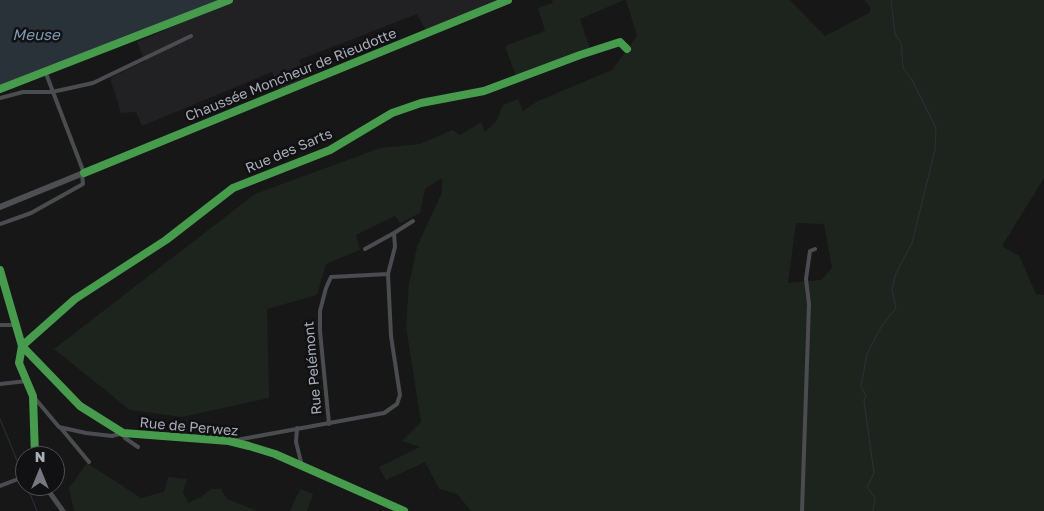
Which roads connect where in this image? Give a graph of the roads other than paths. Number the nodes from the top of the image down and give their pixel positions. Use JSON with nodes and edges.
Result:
{"nodes":[{"id":1,"x":508,"y":0,"type":"edge"},
{"id":2,"x":191,"y":36,"type":"dead end"},
{"id":3,"x":627,"y":49,"type":"dead end"},
{"id":4,"x":45,"y":71,"type":"dead end"},
{"id":5,"x":52,"y":92,"type":"junction"},
{"id":6,"x":0,"y":98,"type":"edge"},
{"id":7,"x":83,"y":174,"type":"junction"},
{"id":8,"x":0,"y":207,"type":"edge"},
{"id":9,"x":412,"y":220,"type":"dead end"},
{"id":10,"x":0,"y":224,"type":"edge"},
{"id":11,"x":394,"y":233,"type":"junction"},
{"id":12,"x":365,"y":248,"type":"dead end"},
{"id":13,"x":815,"y":249,"type":"dead end"},
{"id":14,"x":0,"y":270,"type":"edge"},
{"id":15,"x":388,"y":274,"type":"junction"},
{"id":16,"x":0,"y":325,"type":"edge"},
{"id":17,"x":16,"y":325,"type":"junction"},
{"id":18,"x":22,"y":346,"type":"junction"},
{"id":19,"x":27,"y":381,"type":"junction"},
{"id":20,"x":0,"y":384,"type":"edge"},
{"id":21,"x":32,"y":396,"type":"junction"},
{"id":22,"x":329,"y":424,"type":"junction"},
{"id":23,"x":60,"y":427,"type":"junction"},
{"id":24,"x":296,"y":428,"type":"junction"},
{"id":25,"x":123,"y":434,"type":"junction"},
{"id":26,"x":229,"y":441,"type":"junction"},
{"id":27,"x":34,"y":446,"type":"edge"},
{"id":28,"x":138,"y":448,"type":"dead end"},
{"id":29,"x":89,"y":462,"type":"dead end"},
{"id":30,"x":302,"y":466,"type":"junction"},
{"id":31,"x":15,"y":480,"type":"edge"},
{"id":32,"x":0,"y":486,"type":"edge"},
{"id":33,"x":52,"y":496,"type":"edge"},
{"id":34,"x":63,"y":511,"type":"edge"},
{"id":35,"x":404,"y":511,"type":"edge"},
{"id":36,"x":802,"y":511,"type":"edge"}],
"edges":[{"from":1,"to":7,"type":"main road","name":"Chaussée Moncheur de Rieudotte"},
{"from":2,"to":5,"type":"street"},
{"from":3,"to":18,"type":"street","name":"Rue des Sarts"},
{"from":4,"to":5,"type":"street"},
{"from":5,"to":6,"type":"street"},
{"from":5,"to":7,"type":"street"},
{"from":7,"to":8,"type":"main road","name":"Chaussée Moncheur de Rieudotte"},
{"from":7,"to":10,"type":"street"},
{"from":9,"to":11,"type":"street"},
{"from":11,"to":12,"type":"street"},
{"from":11,"to":15,"type":"street"},
{"from":13,"to":36,"type":"street"},
{"from":14,"to":17,"type":"street"},
{"from":15,"to":22,"type":"street"},
{"from":15,"to":22,"type":"street","name":"Rue Pelémont"},
{"from":16,"to":17,"type":"street"},
{"from":17,"to":18,"type":"street"},
{"from":18,"to":19,"type":"street"},
{"from":18,"to":25,"type":"street","name":"Rue de Perwez"},
{"from":19,"to":20,"type":"street"},
{"from":19,"to":21,"type":"street"},
{"from":21,"to":23,"type":"street"},
{"from":21,"to":27,"type":"street"},
{"from":22,"to":24,"type":"street","name":"Rue Pelémont"},
{"from":23,"to":25,"type":"street"},
{"from":23,"to":29,"type":"street"},
{"from":24,"to":26,"type":"street","name":"Rue Pelémont"},
{"from":24,"to":30,"type":"street","name":"Rue Pelémont"},
{"from":25,"to":26,"type":"street","name":"Rue de Perwez"},
{"from":25,"to":28,"type":"street","name":"Rue de Perwez"},
{"from":26,"to":30,"type":"street","name":"Rue de Perwez"},
{"from":30,"to":35,"type":"street","name":"Rue de Perwez"},
{"from":31,"to":32,"type":"street"},
{"from":33,"to":34,"type":"street"}]}
